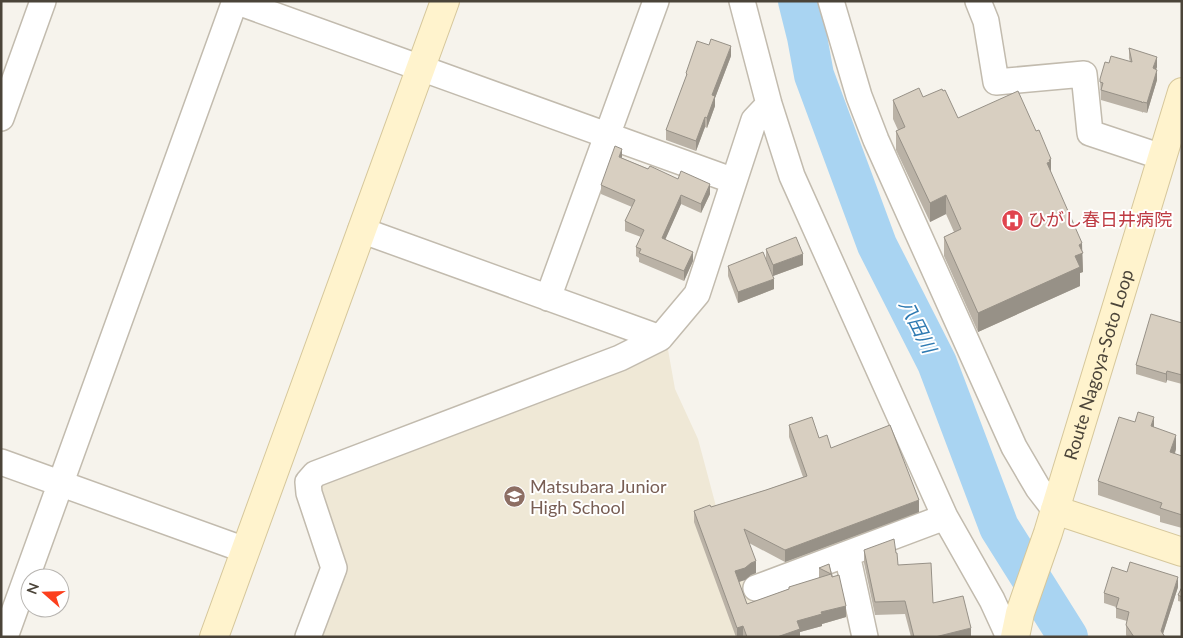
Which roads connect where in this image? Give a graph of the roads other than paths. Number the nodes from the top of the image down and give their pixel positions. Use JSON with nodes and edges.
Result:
{"nodes":[{"id":1,"x":43,"y":1,"type":"edge"},
{"id":2,"x":445,"y":1,"type":"edge"},
{"id":3,"x":656,"y":1,"type":"edge"},
{"id":4,"x":742,"y":1,"type":"edge"},
{"id":5,"x":831,"y":1,"type":"edge"},
{"id":6,"x":978,"y":1,"type":"edge"},
{"id":7,"x":420,"y":68,"type":"junction"},
{"id":8,"x":1182,"y":92,"type":"edge"},
{"id":9,"x":769,"y":104,"type":"junction"},
{"id":10,"x":1,"y":118,"type":"edge"},
{"id":11,"x":607,"y":135,"type":"junction"},
{"id":12,"x":1162,"y":157,"type":"junction"},
{"id":13,"x":734,"y":181,"type":"junction"},
{"id":14,"x":361,"y":230,"type":"junction"},
{"id":15,"x":548,"y":298,"type":"junction"},
{"id":16,"x":660,"y":338,"type":"junction"},
{"id":17,"x":1,"y":462,"type":"edge"},
{"id":18,"x":61,"y":484,"type":"junction"},
{"id":19,"x":944,"y":518,"type":"junction"},
{"id":20,"x":1052,"y":521,"type":"junction"},
{"id":21,"x":245,"y":550,"type":"junction"},
{"id":22,"x":1182,"y":552,"type":"edge"},
{"id":23,"x":847,"y":554,"type":"junction"},
{"id":24,"x":756,"y":588,"type":"dead end"},
{"id":25,"x":1015,"y":629,"type":"edge"},
{"id":26,"x":5,"y":637,"type":"edge"},
{"id":27,"x":214,"y":637,"type":"edge"},
{"id":28,"x":308,"y":637,"type":"edge"},
{"id":29,"x":865,"y":637,"type":"edge"}],
"edges":[{"from":1,"to":10,"type":"street"},
{"from":2,"to":7,"type":"street"},
{"from":3,"to":11,"type":"street"},
{"from":4,"to":9,"type":"street"},
{"from":5,"to":20,"type":"street"},
{"from":6,"to":12,"type":"street"},
{"from":7,"to":11,"type":"street"},
{"from":7,"to":14,"type":"street"},
{"from":7,"to":18,"type":"street"},
{"from":8,"to":12,"type":"street","name":"Route Nagoya-Soto Loop"},
{"from":9,"to":13,"type":"street"},
{"from":9,"to":19,"type":"street"},
{"from":11,"to":13,"type":"street"},
{"from":11,"to":15,"type":"street"},
{"from":12,"to":20,"type":"street","name":"Route Nagoya-Soto Loop"},
{"from":13,"to":16,"type":"street"},
{"from":14,"to":15,"type":"street"},
{"from":14,"to":21,"type":"street"},
{"from":15,"to":16,"type":"street"},
{"from":16,"to":28,"type":"street"},
{"from":17,"to":18,"type":"street"},
{"from":18,"to":21,"type":"street"},
{"from":18,"to":26,"type":"street"},
{"from":19,"to":23,"type":"street"},
{"from":19,"to":25,"type":"street"},
{"from":20,"to":22,"type":"street"},
{"from":20,"to":25,"type":"street","name":"Route Nagoya-Soto Loop"},
{"from":21,"to":27,"type":"street"},
{"from":23,"to":24,"type":"street"},
{"from":23,"to":29,"type":"street"}]}
